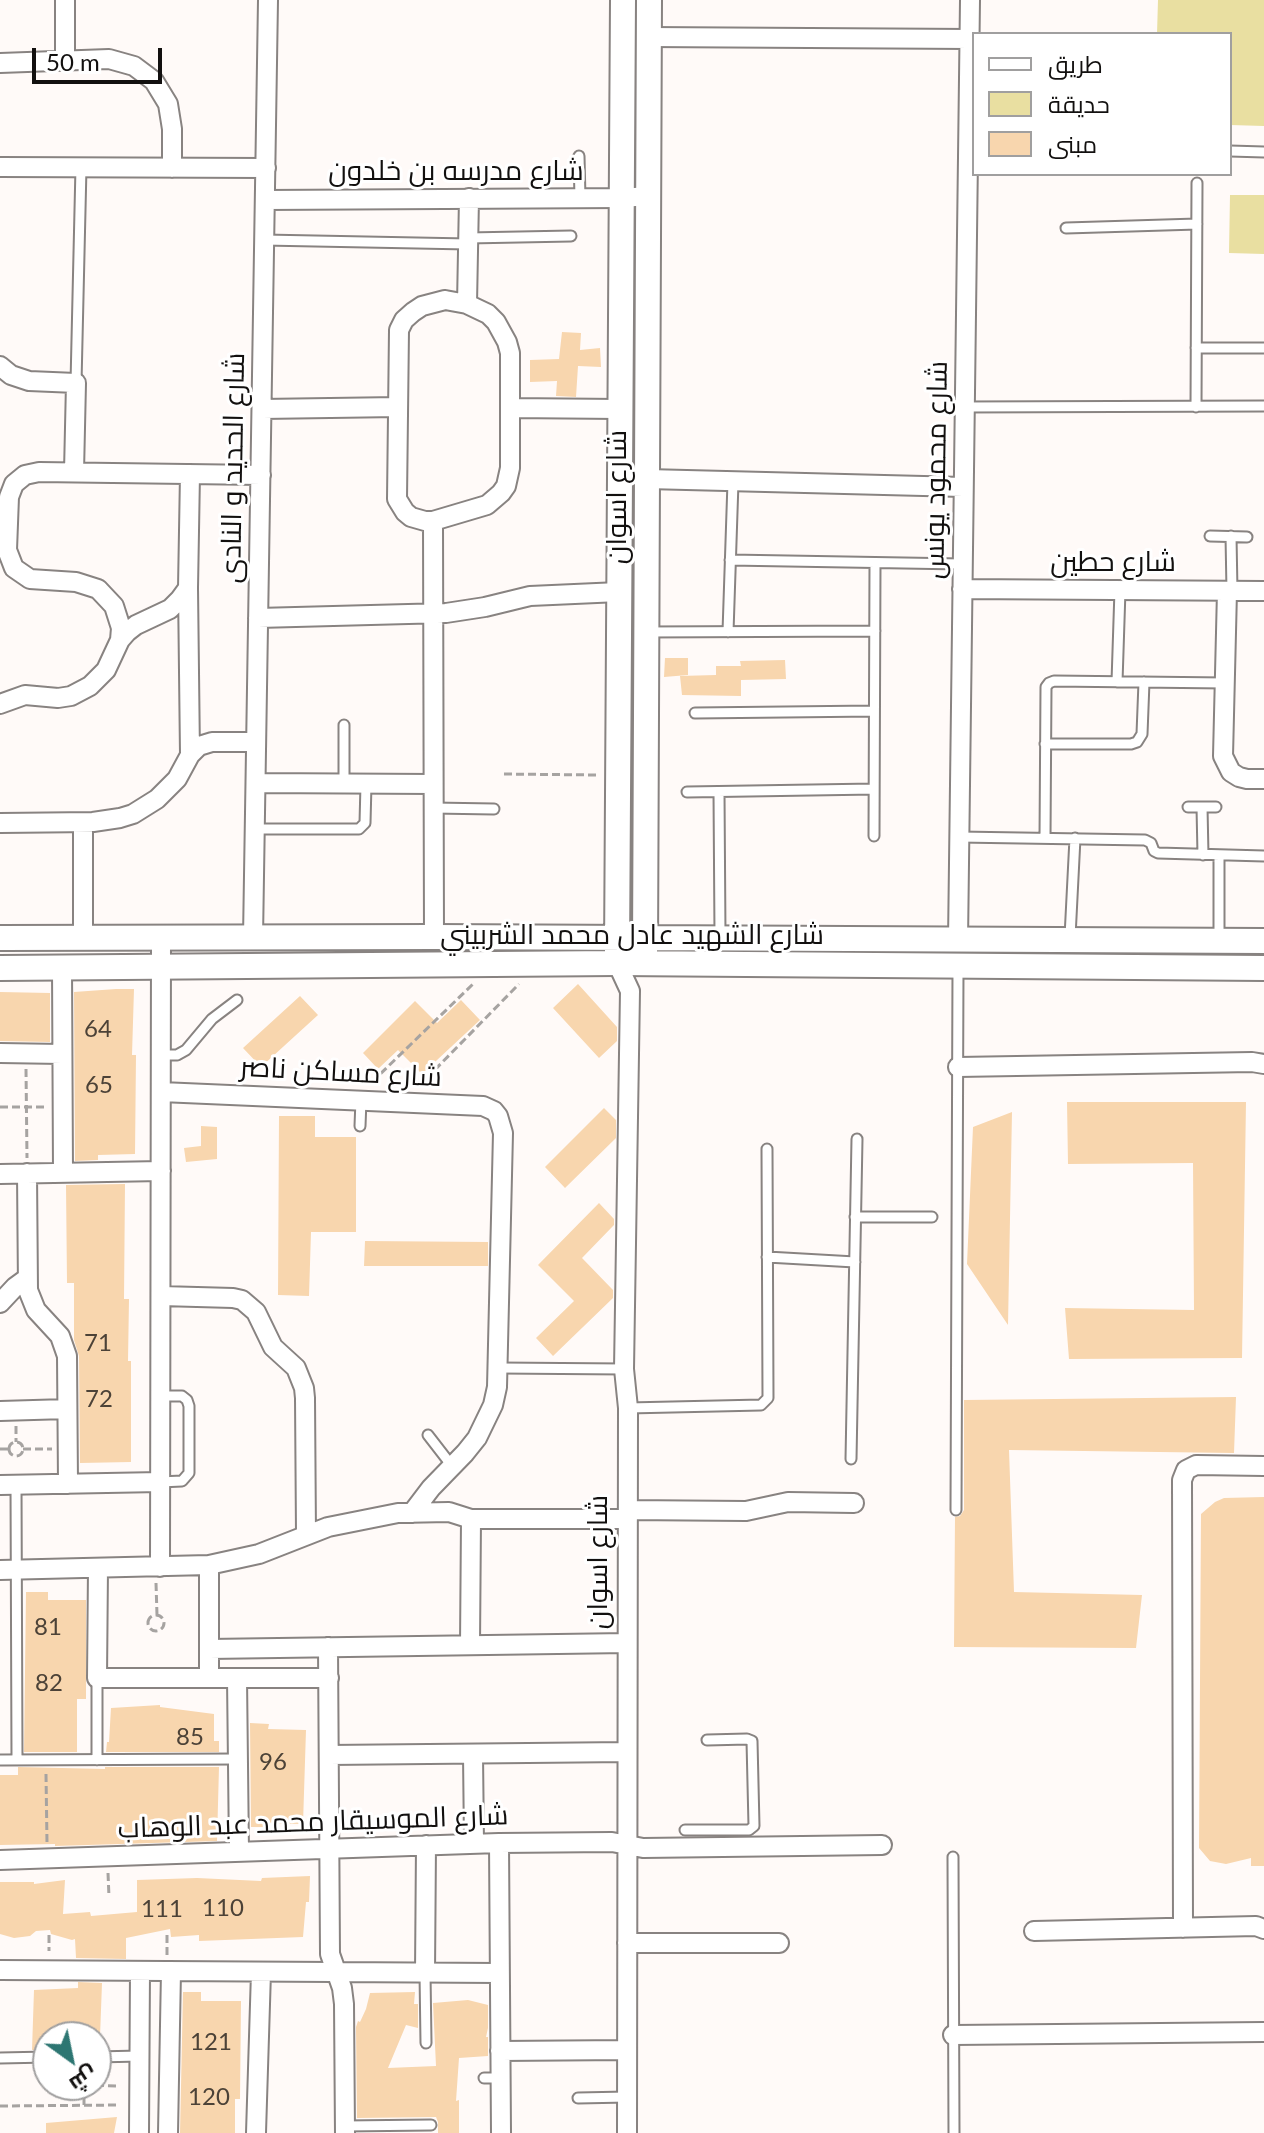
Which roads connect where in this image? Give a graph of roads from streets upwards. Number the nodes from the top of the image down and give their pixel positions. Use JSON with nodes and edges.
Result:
{"nodes":[{"id":1,"x":65,"y":0,"type":"edge"},
{"id":2,"x":268,"y":0,"type":"edge"},
{"id":3,"x":623,"y":0,"type":"edge"},
{"id":4,"x":649,"y":0,"type":"edge"},
{"id":5,"x":970,"y":0,"type":"edge"},
{"id":6,"x":648,"y":37,"type":"junction"},
{"id":7,"x":970,"y":39,"type":"junction"},
{"id":8,"x":65,"y":60,"type":"junction"},
{"id":9,"x":0,"y":63,"type":"edge"},
{"id":10,"x":972,"y":96,"type":"edge"},
{"id":11,"x":0,"y":167,"type":"edge"},
{"id":12,"x":172,"y":168,"type":"junction"},
{"id":13,"x":266,"y":168,"type":"junction"},
{"id":14,"x":648,"y":196,"type":"junction"},
{"id":15,"x":469,"y":198,"type":"junction"},
{"id":16,"x":622,"y":198,"type":"junction"},
{"id":17,"x":265,"y":200,"type":"junction"},
{"id":18,"x":467,"y":304,"type":"junction"},
{"id":19,"x":0,"y":366,"type":"edge"},
{"id":20,"x":398,"y":407,"type":"junction"},
{"id":21,"x":510,"y":408,"type":"junction"},
{"id":22,"x":262,"y":409,"type":"junction"},
{"id":23,"x":620,"y":409,"type":"junction"},
{"id":24,"x":74,"y":472,"type":"junction"},
{"id":25,"x":190,"y":474,"type":"junction"},
{"id":26,"x":261,"y":475,"type":"junction"},
{"id":27,"x":647,"y":479,"type":"junction"},
{"id":28,"x":963,"y":487,"type":"junction"},
{"id":29,"x":433,"y":521,"type":"junction"},
{"id":30,"x":188,"y":588,"type":"junction"},
{"id":31,"x":962,"y":589,"type":"junction"},
{"id":32,"x":1230,"y":591,"type":"junction"},
{"id":33,"x":1264,"y":591,"type":"edge"},
{"id":34,"x":619,"y":592,"type":"junction"},
{"id":35,"x":433,"y":613,"type":"junction"},
{"id":36,"x":258,"y":618,"type":"junction"},
{"id":37,"x":120,"y":640,"type":"junction"},
{"id":38,"x":0,"y":704,"type":"edge"},
{"id":39,"x":256,"y":742,"type":"junction"},
{"id":40,"x":190,"y":755,"type":"junction"},
{"id":41,"x":1264,"y":779,"type":"edge"},
{"id":42,"x":256,"y":783,"type":"junction"},
{"id":43,"x":433,"y":784,"type":"junction"},
{"id":44,"x":0,"y":823,"type":"edge"},
{"id":45,"x":83,"y":823,"type":"junction"},
{"id":46,"x":434,"y":937,"type":"junction"},
{"id":47,"x":0,"y":938,"type":"edge"},
{"id":48,"x":83,"y":938,"type":"junction"},
{"id":49,"x":161,"y":938,"type":"junction"},
{"id":50,"x":253,"y":938,"type":"junction"},
{"id":51,"x":617,"y":938,"type":"junction"},
{"id":52,"x":645,"y":938,"type":"junction"},
{"id":53,"x":958,"y":941,"type":"junction"},
{"id":54,"x":1264,"y":941,"type":"edge"},
{"id":55,"x":617,"y":963,"type":"junction"},
{"id":56,"x":645,"y":964,"type":"junction"},
{"id":57,"x":62,"y":967,"type":"junction"},
{"id":58,"x":161,"y":967,"type":"junction"},
{"id":59,"x":0,"y":968,"type":"edge"},
{"id":60,"x":1264,"y":968,"type":"edge"},
{"id":61,"x":630,"y":991,"type":"junction"},
{"id":62,"x":0,"y":1053,"type":"edge"},
{"id":63,"x":62,"y":1054,"type":"junction"},
{"id":64,"x":1264,"y":1064,"type":"edge"},
{"id":65,"x":958,"y":1067,"type":"road end"},
{"id":66,"x":161,"y":1092,"type":"junction"},
{"id":67,"x":161,"y":1171,"type":"junction"},
{"id":68,"x":27,"y":1173,"type":"junction"},
{"id":69,"x":63,"y":1173,"type":"junction"},
{"id":70,"x":0,"y":1174,"type":"edge"},
{"id":71,"x":26,"y":1279,"type":"junction"},
{"id":72,"x":161,"y":1296,"type":"junction"},
{"id":73,"x":0,"y":1303,"type":"edge"},
{"id":74,"x":67,"y":1409,"type":"junction"},
{"id":75,"x":0,"y":1411,"type":"edge"},
{"id":76,"x":1264,"y":1466,"type":"edge"},
{"id":77,"x":160,"y":1482,"type":"junction"},
{"id":78,"x":8,"y":1484,"type":"edge"},
{"id":79,"x":68,"y":1484,"type":"junction"},
{"id":80,"x":854,"y":1503,"type":"dead end"},
{"id":81,"x":412,"y":1513,"type":"junction"},
{"id":82,"x":628,"y":1515,"type":"junction"},
{"id":83,"x":471,"y":1519,"type":"junction"},
{"id":84,"x":306,"y":1535,"type":"junction"},
{"id":85,"x":209,"y":1565,"type":"junction"},
{"id":86,"x":158,"y":1567,"type":"junction"},
{"id":87,"x":98,"y":1568,"type":"junction"},
{"id":88,"x":8,"y":1570,"type":"edge"},
{"id":89,"x":627,"y":1643,"type":"junction"},
{"id":90,"x":470,"y":1645,"type":"junction"},
{"id":91,"x":328,"y":1647,"type":"junction"},
{"id":92,"x":209,"y":1649,"type":"junction"},
{"id":93,"x":209,"y":1678,"type":"junction"},
{"id":94,"x":237,"y":1678,"type":"junction"},
{"id":95,"x":329,"y":1678,"type":"junction"},
{"id":96,"x":627,"y":1752,"type":"junction"},
{"id":97,"x":473,"y":1754,"type":"junction"},
{"id":98,"x":329,"y":1755,"type":"junction"},
{"id":99,"x":499,"y":1843,"type":"junction"},
{"id":100,"x":474,"y":1844,"type":"junction"},
{"id":101,"x":426,"y":1845,"type":"junction"},
{"id":102,"x":628,"y":1845,"type":"junction"},
{"id":103,"x":882,"y":1845,"type":"dead end"},
{"id":104,"x":330,"y":1849,"type":"junction"},
{"id":105,"x":239,"y":1852,"type":"junction"},
{"id":106,"x":0,"y":1860,"type":"edge"},
{"id":107,"x":1183,"y":1928,"type":"junction"},
{"id":108,"x":1264,"y":1929,"type":"edge"},
{"id":109,"x":1034,"y":1931,"type":"dead end"},
{"id":110,"x":627,"y":1943,"type":"junction"},
{"id":111,"x":779,"y":1943,"type":"dead end"},
{"id":112,"x":0,"y":1970,"type":"edge"},
{"id":113,"x":140,"y":1971,"type":"junction"},
{"id":114,"x":171,"y":1971,"type":"junction"},
{"id":115,"x":261,"y":1972,"type":"junction"},
{"id":116,"x":336,"y":1972,"type":"junction"},
{"id":117,"x":425,"y":1973,"type":"junction"},
{"id":118,"x":499,"y":1973,"type":"junction"},
{"id":119,"x":1264,"y":2032,"type":"edge"},
{"id":120,"x":953,"y":2035,"type":"road end"},
{"id":121,"x":627,"y":2050,"type":"junction"},
{"id":122,"x":500,"y":2051,"type":"junction"},
{"id":123,"x":345,"y":2129,"type":"edge"},
{"id":124,"x":139,"y":2133,"type":"edge"},
{"id":125,"x":168,"y":2133,"type":"edge"},
{"id":126,"x":256,"y":2133,"type":"edge"},
{"id":127,"x":501,"y":2133,"type":"edge"},
{"id":128,"x":627,"y":2133,"type":"edge"}],
"edges":[{"from":1,"to":8,"type":"street"},
{"from":2,"to":13,"type":"street","name":"شارع الحديد و النادى"},
{"from":3,"to":16,"type":"street","name":"شارع اسوان"},
{"from":4,"to":6,"type":"street","name":"شارع اسوان"},
{"from":5,"to":7,"type":"street","name":"شارع محمود يونس"},
{"from":6,"to":7,"type":"street"},
{"from":6,"to":14,"type":"street","name":"شارع اسوان"},
{"from":7,"to":10,"type":"street","name":"شارع محمود يونس"},
{"from":8,"to":9,"type":"street"},
{"from":8,"to":12,"type":"street"},
{"from":10,"to":28,"type":"street","name":"شارع محمود يونس"},
{"from":11,"to":12,"type":"street"},
{"from":12,"to":13,"type":"street"},
{"from":13,"to":17,"type":"street","name":"شارع الحديد و النادى"},
{"from":14,"to":16,"type":"street","name":"شارع مدرسه بن خلدون"},
{"from":14,"to":27,"type":"street","name":"شارع اسوان"},
{"from":15,"to":16,"type":"street","name":"شارع مدرسه بن خلدون"},
{"from":15,"to":17,"type":"street","name":"شارع مدرسه بن خلدون"},
{"from":15,"to":18,"type":"street"},
{"from":16,"to":23,"type":"street","name":"شارع اسوان"},
{"from":17,"to":22,"type":"street","name":"شارع الحديد و النادى"},
{"from":18,"to":20,"type":"street"},
{"from":18,"to":21,"type":"street"},
{"from":19,"to":24,"type":"street"},
{"from":20,"to":22,"type":"street"},
{"from":20,"to":29,"type":"street"},
{"from":21,"to":23,"type":"street"},
{"from":21,"to":29,"type":"street"},
{"from":22,"to":26,"type":"street","name":"شارع الحديد و النادى"},
{"from":23,"to":34,"type":"street","name":"شارع اسوان"},
{"from":24,"to":25,"type":"street"},
{"from":24,"to":37,"type":"street"},
{"from":25,"to":26,"type":"street"},
{"from":25,"to":30,"type":"street"},
{"from":26,"to":36,"type":"street","name":"شارع الحديد و النادى"},
{"from":27,"to":28,"type":"street"},
{"from":27,"to":52,"type":"street","name":"شارع اسوان"},
{"from":28,"to":31,"type":"street","name":"شارع محمود يونس"},
{"from":29,"to":35,"type":"street"},
{"from":30,"to":37,"type":"street"},
{"from":30,"to":40,"type":"street"},
{"from":31,"to":32,"type":"street","name":"شارع حطين"},
{"from":31,"to":53,"type":"street","name":"شارع محمود يونس"},
{"from":32,"to":33,"type":"street","name":"شارع حطين"},
{"from":32,"to":41,"type":"street"},
{"from":34,"to":35,"type":"street"},
{"from":34,"to":51,"type":"street","name":"شارع اسوان"},
{"from":35,"to":36,"type":"street"},
{"from":35,"to":43,"type":"street"},
{"from":36,"to":39,"type":"street","name":"شارع الحديد و النادى"},
{"from":37,"to":38,"type":"street"},
{"from":39,"to":40,"type":"street"},
{"from":39,"to":42,"type":"street","name":"شارع الحديد و النادى"},
{"from":40,"to":45,"type":"street"},
{"from":42,"to":43,"type":"street"},
{"from":42,"to":50,"type":"street","name":"شارع الحديد و النادى"},
{"from":43,"to":46,"type":"street"},
{"from":44,"to":45,"type":"street"},
{"from":45,"to":48,"type":"street"},
{"from":46,"to":50,"type":"street","name":"شارع الشهيد عادل محمد الشربيني"},
{"from":46,"to":51,"type":"street","name":"شارع الشهيد عادل محمد الشربيني"},
{"from":47,"to":48,"type":"street","name":"شارع الشهيد عادل محمد الشربيني"},
{"from":48,"to":49,"type":"street","name":"شارع الشهيد عادل محمد الشربيني"},
{"from":49,"to":50,"type":"street","name":"شارع الشهيد عادل محمد الشربيني"},
{"from":49,"to":58,"type":"street"},
{"from":51,"to":52,"type":"street","name":"شارع الشهيد عادل محمد الشربيني"},
{"from":51,"to":55,"type":"street","name":"شارع اسوان"},
{"from":52,"to":53,"type":"street","name":"شارع الشهيد عادل محمد الشربيني"},
{"from":52,"to":56,"type":"street","name":"شارع اسوان"},
{"from":53,"to":54,"type":"street","name":"شارع الشهيد عادل محمد الشربيني"},
{"from":55,"to":56,"type":"street","name":"شارع الشهيد عادل محمد الشربيني"},
{"from":55,"to":58,"type":"street","name":"شارع الشهيد عادل محمد الشربيني"},
{"from":55,"to":61,"type":"street","name":"شارع اسوان"},
{"from":56,"to":60,"type":"street","name":"شارع الشهيد عادل محمد الشربيني"},
{"from":56,"to":61,"type":"street","name":"شارع اسوان"},
{"from":57,"to":58,"type":"street","name":"شارع الشهيد عادل محمد الشربيني"},
{"from":57,"to":59,"type":"street","name":"شارع الشهيد عادل محمد الشربيني"},
{"from":57,"to":63,"type":"street"},
{"from":58,"to":66,"type":"street"},
{"from":61,"to":82,"type":"street","name":"شارع اسوان"},
{"from":62,"to":63,"type":"street"},
{"from":63,"to":69,"type":"street"},
{"from":64,"to":65,"type":"street"},
{"from":66,"to":67,"type":"street"},
{"from":66,"to":81,"type":"street","name":"شارع مساكن ناصر"},
{"from":67,"to":69,"type":"street"},
{"from":67,"to":72,"type":"street"},
{"from":68,"to":69,"type":"street"},
{"from":68,"to":70,"type":"street"},
{"from":68,"to":71,"type":"street"},
{"from":71,"to":73,"type":"street"},
{"from":71,"to":74,"type":"street"},
{"from":72,"to":77,"type":"street"},
{"from":72,"to":84,"type":"street"},
{"from":74,"to":75,"type":"street"},
{"from":74,"to":79,"type":"street"},
{"from":76,"to":107,"type":"street"},
{"from":77,"to":79,"type":"street"},
{"from":77,"to":86,"type":"street"},
{"from":78,"to":79,"type":"street"},
{"from":80,"to":82,"type":"street"},
{"from":81,"to":83,"type":"street"},
{"from":81,"to":84,"type":"street"},
{"from":82,"to":83,"type":"street"},
{"from":82,"to":89,"type":"street","name":"شارع اسوان"},
{"from":83,"to":90,"type":"street"},
{"from":84,"to":85,"type":"street"},
{"from":85,"to":86,"type":"street"},
{"from":85,"to":92,"type":"street"},
{"from":86,"to":87,"type":"street"},
{"from":87,"to":88,"type":"street"},
{"from":87,"to":93,"type":"street"},
{"from":89,"to":90,"type":"street"},
{"from":89,"to":96,"type":"street","name":"شارع اسوان"},
{"from":90,"to":91,"type":"street"},
{"from":91,"to":92,"type":"street"},
{"from":91,"to":95,"type":"street"},
{"from":92,"to":93,"type":"street"},
{"from":93,"to":94,"type":"street"},
{"from":94,"to":95,"type":"street"},
{"from":94,"to":105,"type":"street"},
{"from":95,"to":98,"type":"street"},
{"from":96,"to":97,"type":"street"},
{"from":96,"to":102,"type":"street","name":"شارع اسوان"},
{"from":97,"to":98,"type":"street"},
{"from":97,"to":100,"type":"street"},
{"from":98,"to":104,"type":"street"},
{"from":99,"to":100,"type":"street","name":"شارع الموسيقار محمد عبد الوهاب"},
{"from":99,"to":102,"type":"street","name":"شارع الموسيقار محمد عبد الوهاب"},
{"from":99,"to":118,"type":"street"},
{"from":100,"to":101,"type":"street","name":"شارع الموسيقار محمد عبد الوهاب"},
{"from":101,"to":104,"type":"street","name":"شارع الموسيقار محمد عبد الوهاب"},
{"from":101,"to":117,"type":"street"},
{"from":102,"to":103,"type":"street","name":"شارع الموسيقار محمد عبد الوهاب"},
{"from":102,"to":110,"type":"street","name":"شارع اسوان"},
{"from":104,"to":105,"type":"street","name":"شارع الموسيقار محمد عبد الوهاب"},
{"from":104,"to":116,"type":"street"},
{"from":105,"to":106,"type":"street","name":"شارع الموسيقار محمد عبد الوهاب"},
{"from":107,"to":108,"type":"street"},
{"from":107,"to":109,"type":"street"},
{"from":110,"to":111,"type":"street"},
{"from":110,"to":121,"type":"street","name":"شارع اسوان"},
{"from":112,"to":113,"type":"street"},
{"from":113,"to":114,"type":"street"},
{"from":113,"to":124,"type":"street"},
{"from":114,"to":115,"type":"street"},
{"from":114,"to":125,"type":"street"},
{"from":115,"to":116,"type":"street"},
{"from":115,"to":126,"type":"street"},
{"from":116,"to":117,"type":"street"},
{"from":116,"to":123,"type":"street"},
{"from":117,"to":118,"type":"street"},
{"from":118,"to":122,"type":"street"},
{"from":119,"to":120,"type":"street"},
{"from":121,"to":122,"type":"street"},
{"from":121,"to":128,"type":"street","name":"شارع اسوان"},
{"from":122,"to":127,"type":"street"}]}
